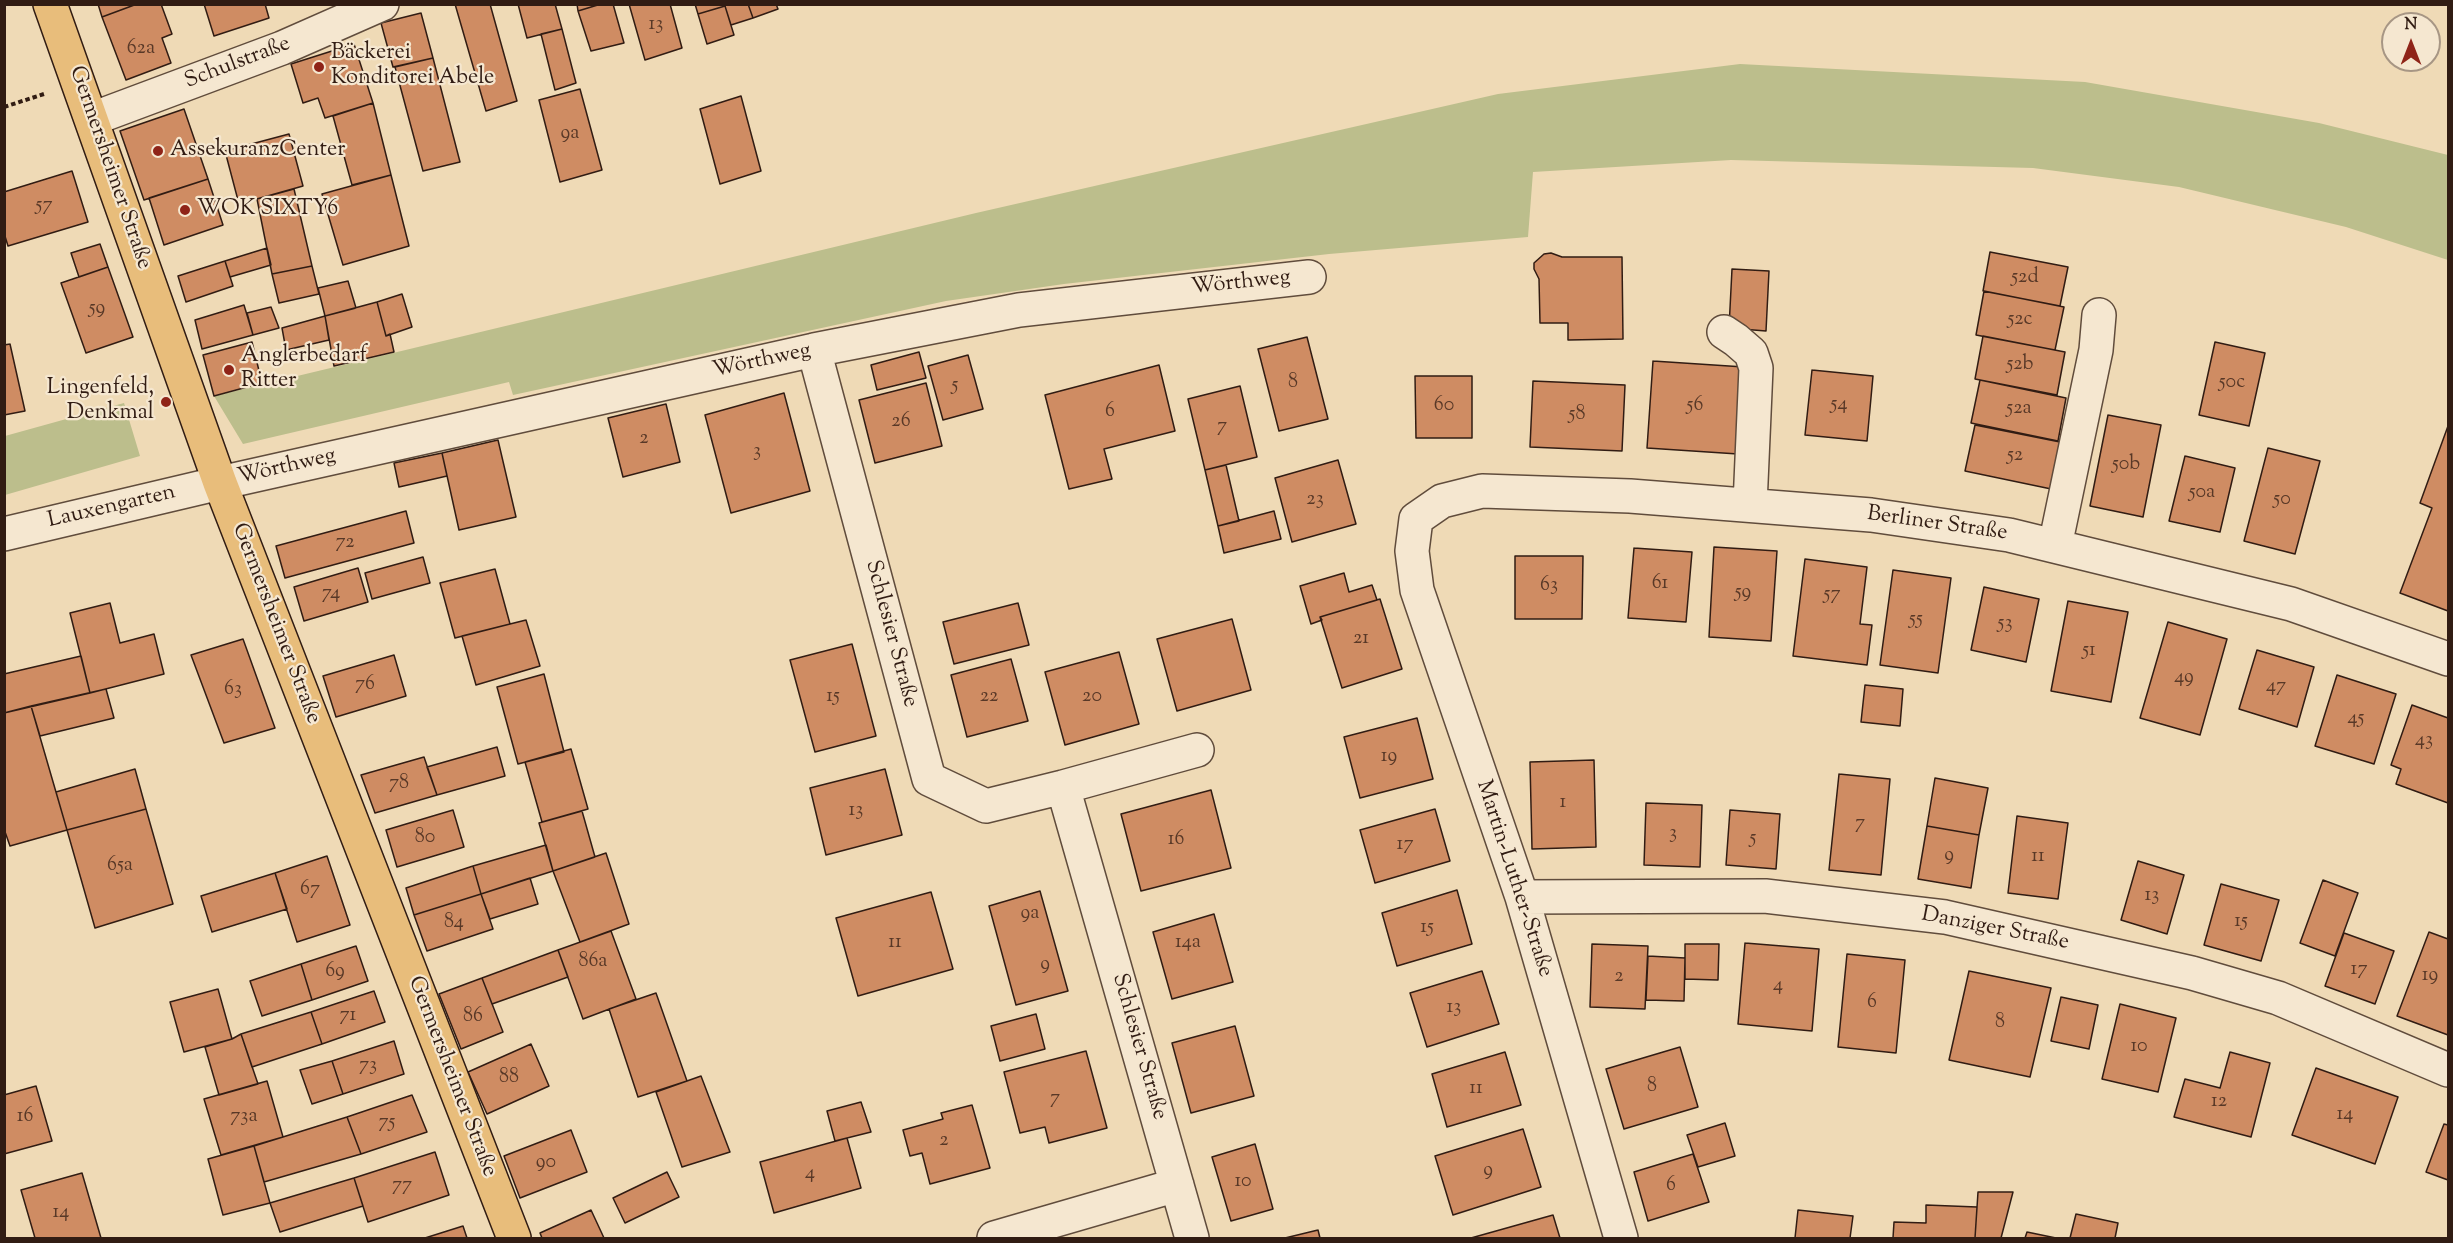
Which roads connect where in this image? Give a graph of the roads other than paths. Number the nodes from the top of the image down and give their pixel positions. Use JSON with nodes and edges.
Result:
{"nodes":[{"id":1,"x":50,"y":4,"type":"edge"},
{"id":2,"x":382,"y":4,"type":"edge"},
{"id":3,"x":92,"y":119,"type":"junction"},
{"id":4,"x":1309,"y":277,"type":"dead end"},
{"id":5,"x":2099,"y":315,"type":"dead end"},
{"id":6,"x":1724,"y":332,"type":"dead end"},
{"id":7,"x":814,"y":350,"type":"junction"},
{"id":8,"x":220,"y":483,"type":"junction"},
{"id":9,"x":1750,"y":505,"type":"junction"},
{"id":10,"x":1416,"y":519,"type":"joint"},
{"id":11,"x":4,"y":534,"type":"edge"},
{"id":12,"x":2055,"y":546,"type":"junction"},
{"id":13,"x":2448,"y":659,"type":"edge"},
{"id":14,"x":1197,"y":750,"type":"dead end"},
{"id":15,"x":1063,"y":786,"type":"junction"},
{"id":16,"x":1522,"y":897,"type":"junction"},
{"id":17,"x":2448,"y":1070,"type":"edge"},
{"id":18,"x":1177,"y":1185,"type":"junction"},
{"id":19,"x":514,"y":1239,"type":"edge"},
{"id":20,"x":994,"y":1239,"type":"edge"},
{"id":21,"x":1192,"y":1239,"type":"edge"},
{"id":22,"x":1621,"y":1239,"type":"edge"}],
"edges":[{"from":1,"to":3,"type":"main road","name":"Germersheimer Straße"},
{"from":2,"to":3,"type":"street","name":"Schulstraße"},
{"from":3,"to":8,"type":"main road","name":"Germersheimer Straße"},
{"from":4,"to":7,"type":"street","name":"Wörthweg"},
{"from":5,"to":12,"type":"street"},
{"from":6,"to":9,"type":"street"},
{"from":7,"to":8,"type":"street","name":"Wörthweg"},
{"from":7,"to":15,"type":"street","name":"Schlesier Straße"},
{"from":8,"to":11,"type":"street","name":"Lauxengarten"},
{"from":8,"to":19,"type":"main road","name":"Germersheimer Straße"},
{"from":9,"to":10,"type":"street","name":"Berliner Straße"},
{"from":9,"to":12,"type":"street","name":"Berliner Straße"},
{"from":10,"to":16,"type":"street","name":"Martin-Luther-Straße"},
{"from":12,"to":13,"type":"street","name":"Berliner Straße"},
{"from":14,"to":15,"type":"street","name":"Schlesier Straße"},
{"from":15,"to":18,"type":"street","name":"Schlesier Straße"},
{"from":16,"to":17,"type":"street","name":"Danziger Straße"},
{"from":16,"to":22,"type":"street","name":"Martin-Luther-Straße"},
{"from":18,"to":20,"type":"street"},
{"from":18,"to":21,"type":"street","name":"Schlesier Straße"}]}
